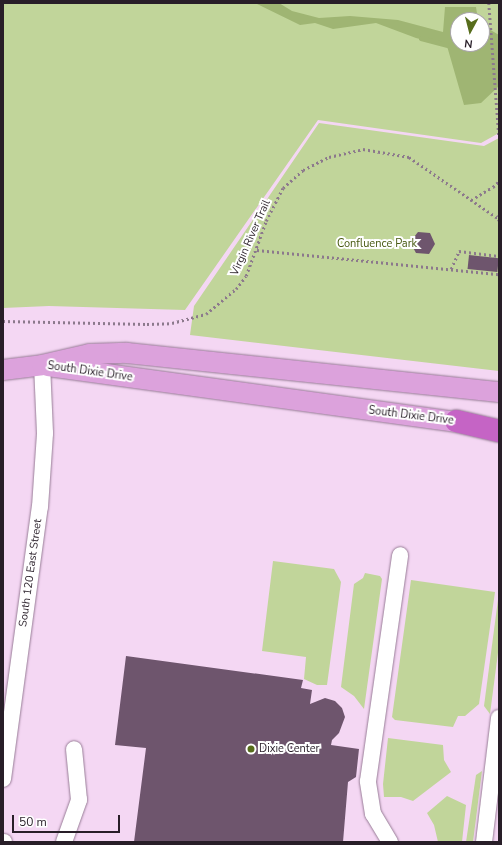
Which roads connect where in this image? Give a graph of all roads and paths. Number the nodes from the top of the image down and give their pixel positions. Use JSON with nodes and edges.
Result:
{"nodes":[{"id":1,"x":489,"y":3,"type":"edge"},
{"id":2,"x":499,"y":137,"type":"edge"},
{"id":3,"x":499,"y":181,"type":"edge"},
{"id":4,"x":471,"y":200,"type":"junction"},
{"id":5,"x":499,"y":215,"type":"edge"},
{"id":6,"x":499,"y":220,"type":"edge"},
{"id":7,"x":257,"y":250,"type":"junction"},
{"id":8,"x":499,"y":256,"type":"edge"},
{"id":9,"x":451,"y":269,"type":"junction"},
{"id":10,"x":499,"y":274,"type":"edge"},
{"id":11,"x":3,"y":321,"type":"edge"},
{"id":12,"x":42,"y":365,"type":"junction"},
{"id":13,"x":3,"y":370,"type":"edge"},
{"id":14,"x":499,"y":392,"type":"edge"},
{"id":15,"x":456,"y":421,"type":"junction"},
{"id":16,"x":499,"y":427,"type":"edge"},
{"id":17,"x":499,"y":431,"type":"edge"},
{"id":18,"x":400,"y":555,"type":"dead end"},
{"id":19,"x":9,"y":677,"type":"edge"},
{"id":20,"x":499,"y":718,"type":"edge"},
{"id":21,"x":74,"y":748,"type":"dead end"},
{"id":22,"x":3,"y":779,"type":"edge"},
{"id":23,"x":64,"y":842,"type":"edge"},
{"id":24,"x":390,"y":842,"type":"edge"},
{"id":25,"x":484,"y":842,"type":"edge"}],
"edges":[{"from":1,"to":2,"type":"path"},
{"from":3,"to":4,"type":"path"},
{"from":4,"to":6,"type":"path","name":"Virgin River Trail"},
{"from":4,"to":7,"type":"path","name":"Virgin River Trail"},
{"from":5,"to":6,"type":"path"},
{"from":7,"to":9,"type":"path"},
{"from":7,"to":11,"type":"path","name":"Virgin River Trail"},
{"from":8,"to":9,"type":"path"},
{"from":9,"to":10,"type":"path"},
{"from":12,"to":13,"type":"main road"},
{"from":12,"to":14,"type":"main road","name":"South Dixie Drive"},
{"from":12,"to":15,"type":"main road","name":"South Dixie Drive"},
{"from":12,"to":19,"type":"street","name":"South 120 East Street"},
{"from":15,"to":16,"type":"main road","name":"South Dixie Drive"},
{"from":15,"to":17,"type":"highway"},
{"from":18,"to":24,"type":"street"},
{"from":19,"to":22,"type":"street","name":"South 120 East Street"},
{"from":20,"to":25,"type":"street"},
{"from":21,"to":23,"type":"street"}]}
